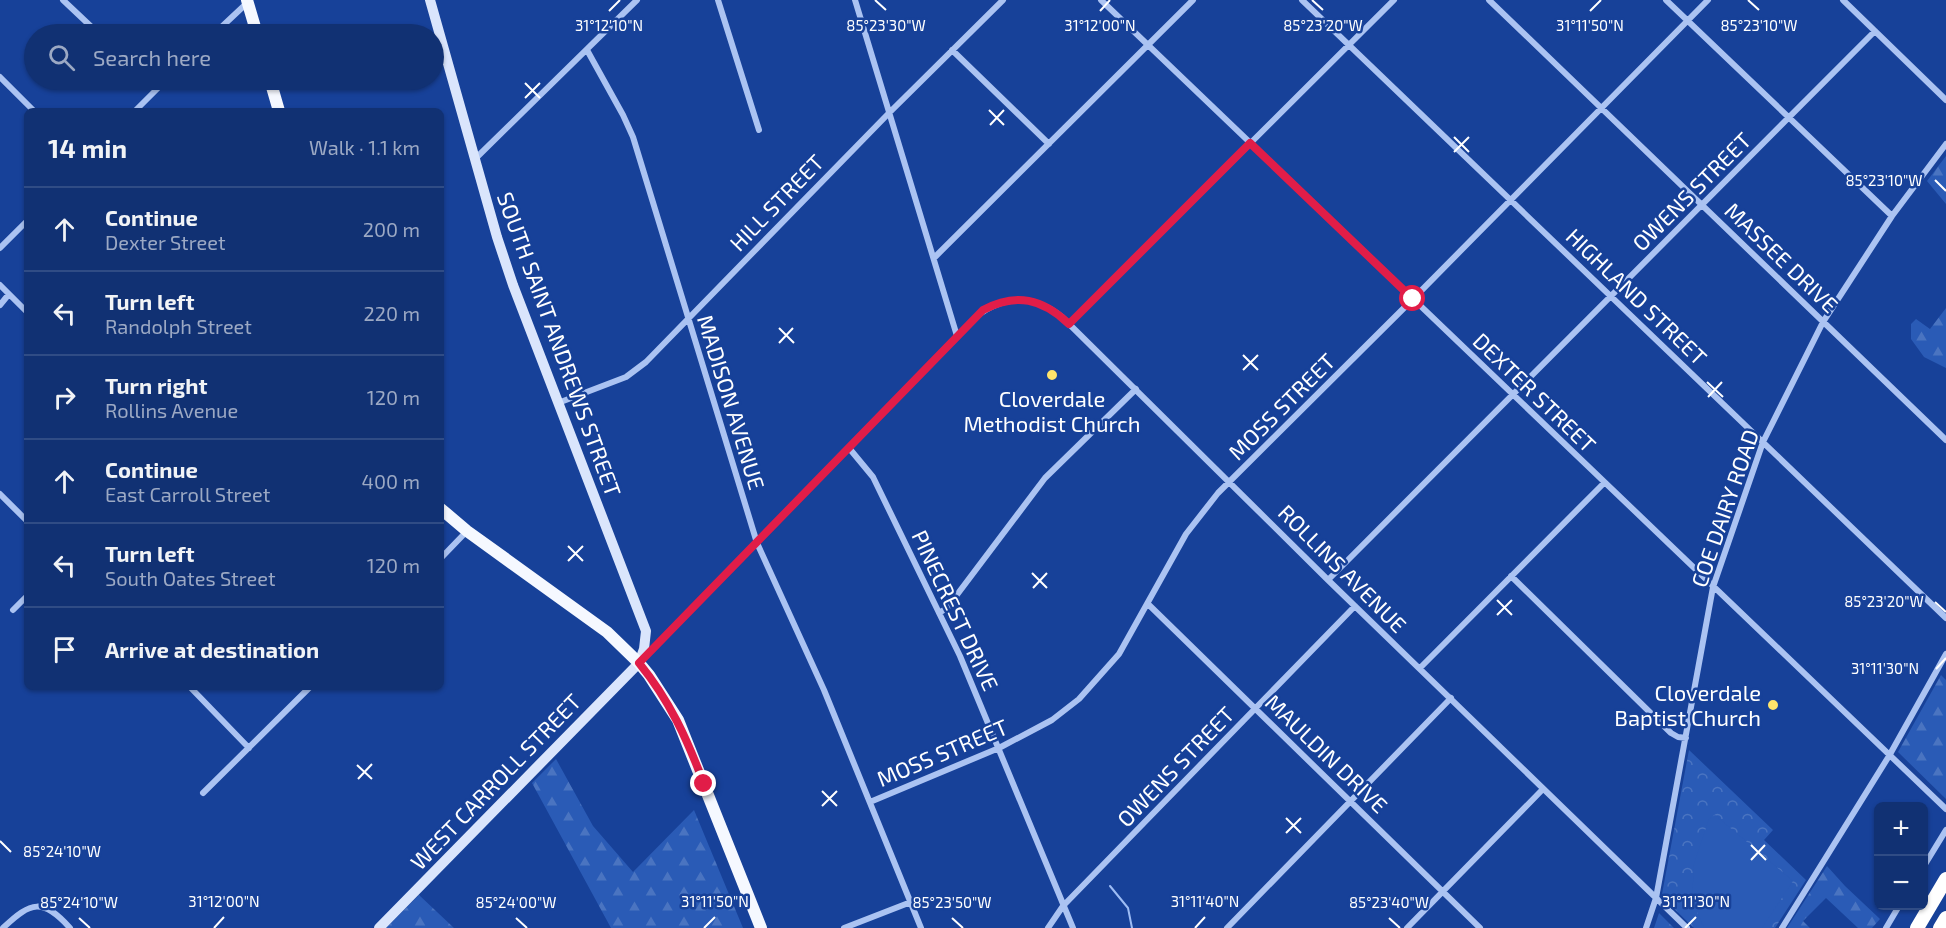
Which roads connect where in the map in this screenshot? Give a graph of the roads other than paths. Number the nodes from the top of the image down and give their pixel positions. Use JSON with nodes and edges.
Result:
{"nodes":[{"id":1,"x":63,"y":0,"type":"edge"},
{"id":2,"x":430,"y":0,"type":"edge"},
{"id":3,"x":637,"y":0,"type":"edge"},
{"id":4,"x":718,"y":0,"type":"edge"},
{"id":5,"x":855,"y":0,"type":"edge"},
{"id":6,"x":1003,"y":0,"type":"edge"},
{"id":7,"x":1101,"y":0,"type":"edge"},
{"id":8,"x":1193,"y":0,"type":"edge"},
{"id":9,"x":1302,"y":0,"type":"edge"},
{"id":10,"x":1394,"y":0,"type":"edge"},
{"id":11,"x":1490,"y":0,"type":"edge"},
{"id":12,"x":1666,"y":0,"type":"edge"},
{"id":13,"x":1708,"y":0,"type":"edge"},
{"id":14,"x":1843,"y":0,"type":"edge"},
{"id":15,"x":248,"y":1,"type":"edge"},
{"id":16,"x":1688,"y":20,"type":"junction"},
{"id":17,"x":88,"y":24,"type":"edge"},
{"id":18,"x":224,"y":24,"type":"edge"},
{"id":19,"x":254,"y":24,"type":"edge"},
{"id":20,"x":437,"y":24,"type":"edge"},
{"id":21,"x":1875,"y":31,"type":"junction"},
{"id":22,"x":1349,"y":45,"type":"junction"},
{"id":23,"x":1148,"y":46,"type":"junction"},
{"id":24,"x":444,"y":49,"type":"edge"},
{"id":25,"x":587,"y":50,"type":"junction"},
{"id":26,"x":952,"y":50,"type":"junction"},
{"id":27,"x":0,"y":77,"type":"edge"},
{"id":28,"x":155,"y":90,"type":"edge"},
{"id":29,"x":273,"y":90,"type":"edge"},
{"id":30,"x":1946,"y":100,"type":"edge"},
{"id":31,"x":31,"y":108,"type":"edge"},
{"id":32,"x":138,"y":108,"type":"edge"},
{"id":33,"x":278,"y":108,"type":"edge"},
{"id":34,"x":1601,"y":108,"type":"junction"},
{"id":35,"x":889,"y":113,"type":"junction"},
{"id":36,"x":1789,"y":118,"type":"junction"},
{"id":37,"x":759,"y":130,"type":"dead end"},
{"id":38,"x":1250,"y":143,"type":"junction"},
{"id":39,"x":1049,"y":144,"type":"junction"},
{"id":40,"x":1946,"y":144,"type":"edge"},
{"id":41,"x":475,"y":159,"type":"junction"},
{"id":42,"x":1511,"y":200,"type":"junction"},
{"id":43,"x":1702,"y":205,"type":"junction"},
{"id":44,"x":1892,"y":216,"type":"junction"},
{"id":45,"x":24,"y":225,"type":"edge"},
{"id":46,"x":0,"y":248,"type":"edge"},
{"id":47,"x":934,"y":258,"type":"junction"},
{"id":48,"x":0,"y":285,"type":"edge"},
{"id":49,"x":9,"y":294,"type":"junction"},
{"id":50,"x":1611,"y":296,"type":"junction"},
{"id":51,"x":1413,"y":299,"type":"junction"},
{"id":52,"x":0,"y":304,"type":"edge"},
{"id":53,"x":24,"y":309,"type":"edge"},
{"id":54,"x":688,"y":318,"type":"junction"},
{"id":55,"x":1823,"y":322,"type":"junction"},
{"id":56,"x":1069,"y":324,"type":"junction"},
{"id":57,"x":957,"y":336,"type":"junction"},
{"id":58,"x":1136,"y":389,"type":"junction"},
{"id":59,"x":1512,"y":395,"type":"junction"},
{"id":60,"x":558,"y":403,"type":"junction"},
{"id":61,"x":1946,"y":440,"type":"edge"},
{"id":62,"x":1763,"y":442,"type":"junction"},
{"id":63,"x":849,"y":448,"type":"junction"},
{"id":64,"x":1230,"y":482,"type":"junction"},
{"id":65,"x":1604,"y":483,"type":"junction"},
{"id":66,"x":0,"y":494,"type":"edge"},
{"id":67,"x":444,"y":512,"type":"edge"},
{"id":68,"x":24,"y":518,"type":"edge"},
{"id":69,"x":467,"y":531,"type":"junction"},
{"id":70,"x":757,"y":543,"type":"junction"},
{"id":71,"x":444,"y":555,"type":"edge"},
{"id":72,"x":1511,"y":576,"type":"junction"},
{"id":73,"x":1328,"y":580,"type":"junction"},
{"id":74,"x":1713,"y":587,"type":"junction"},
{"id":75,"x":24,"y":599,"type":"edge"},
{"id":76,"x":1148,"y":604,"type":"junction"},
{"id":77,"x":1355,"y":606,"type":"junction"},
{"id":78,"x":14,"y":610,"type":"dead end"},
{"id":79,"x":939,"y":613,"type":"junction"},
{"id":80,"x":1946,"y":618,"type":"edge"},
{"id":81,"x":1946,"y":654,"type":"edge"},
{"id":82,"x":639,"y":663,"type":"junction"},
{"id":83,"x":1420,"y":668,"type":"junction"},
{"id":84,"x":193,"y":690,"type":"edge"},
{"id":85,"x":307,"y":690,"type":"edge"},
{"id":86,"x":1451,"y":698,"type":"junction"},
{"id":87,"x":1256,"y":709,"type":"junction"},
{"id":88,"x":1686,"y":738,"type":"junction"},
{"id":89,"x":249,"y":748,"type":"junction"},
{"id":90,"x":999,"y":748,"type":"junction"},
{"id":91,"x":1889,"y":756,"type":"junction"},
{"id":92,"x":1543,"y":789,"type":"junction"},
{"id":93,"x":203,"y":793,"type":"dead end"},
{"id":94,"x":1351,"y":801,"type":"junction"},
{"id":95,"x":870,"y":802,"type":"junction"},
{"id":96,"x":1946,"y":809,"type":"edge"},
{"id":97,"x":1946,"y":830,"type":"edge"},
{"id":98,"x":1928,"y":858,"type":"edge"},
{"id":99,"x":1946,"y":879,"type":"edge"},
{"id":100,"x":1443,"y":891,"type":"junction"},
{"id":101,"x":1656,"y":898,"type":"junction"},
{"id":102,"x":911,"y":902,"type":"junction"},
{"id":103,"x":1063,"y":906,"type":"junction"},
{"id":104,"x":1897,"y":910,"type":"edge"},
{"id":105,"x":1946,"y":918,"type":"edge"},
{"id":106,"x":3,"y":928,"type":"edge"},
{"id":107,"x":70,"y":928,"type":"edge"},
{"id":108,"x":379,"y":928,"type":"edge"},
{"id":109,"x":760,"y":928,"type":"edge"},
{"id":110,"x":843,"y":928,"type":"edge"},
{"id":111,"x":921,"y":928,"type":"edge"},
{"id":112,"x":1048,"y":928,"type":"edge"},
{"id":113,"x":1072,"y":928,"type":"edge"},
{"id":114,"x":1227,"y":928,"type":"edge"},
{"id":115,"x":1407,"y":928,"type":"edge"},
{"id":116,"x":1480,"y":928,"type":"edge"},
{"id":117,"x":1646,"y":928,"type":"edge"},
{"id":118,"x":1687,"y":928,"type":"edge"},
{"id":119,"x":1782,"y":928,"type":"edge"},
{"id":120,"x":1886,"y":928,"type":"edge"},
{"id":121,"x":1917,"y":928,"type":"edge"},
{"id":122,"x":1940,"y":928,"type":"edge"}],
"edges":[{"from":1,"to":17,"type":"street"},
{"from":2,"to":20,"type":"street","name":"SOUTH SAINT ANDREWS STREET"},
{"from":3,"to":25,"type":"street"},
{"from":4,"to":37,"type":"street"},
{"from":5,"to":35,"type":"street"},
{"from":6,"to":26,"type":"street","name":"HILL STREET"},
{"from":7,"to":23,"type":"street","name":"DEXTER STREET"},
{"from":8,"to":23,"type":"street"},
{"from":9,"to":22,"type":"street","name":"HIGHLAND STREET"},
{"from":10,"to":22,"type":"street"},
{"from":11,"to":34,"type":"street","name":"MASSEE DRIVE"},
{"from":12,"to":16,"type":"street"},
{"from":13,"to":16,"type":"street","name":"MOSS STREET"},
{"from":14,"to":21,"type":"street"},
{"from":15,"to":18,"type":"street"},
{"from":15,"to":19,"type":"main road"},
{"from":16,"to":34,"type":"street","name":"MOSS STREET"},
{"from":16,"to":36,"type":"street"},
{"from":21,"to":30,"type":"street"},
{"from":21,"to":36,"type":"street","name":"OWENS STREET"},
{"from":22,"to":38,"type":"street"},
{"from":22,"to":42,"type":"street","name":"HIGHLAND STREET"},
{"from":23,"to":38,"type":"street","name":"DEXTER STREET"},
{"from":23,"to":39,"type":"street"},
{"from":24,"to":41,"type":"street","name":"SOUTH SAINT ANDREWS STREET"},
{"from":25,"to":41,"type":"street"},
{"from":25,"to":54,"type":"street","name":"MADISON AVENUE"},
{"from":26,"to":35,"type":"street","name":"HILL STREET"},
{"from":26,"to":39,"type":"street"},
{"from":27,"to":31,"type":"street"},
{"from":28,"to":32,"type":"street"},
{"from":29,"to":33,"type":"main road"},
{"from":34,"to":42,"type":"street","name":"MOSS STREET"},
{"from":34,"to":43,"type":"street","name":"MASSEE DRIVE"},
{"from":35,"to":47,"type":"street"},
{"from":35,"to":54,"type":"street","name":"HILL STREET"},
{"from":36,"to":43,"type":"street","name":"OWENS STREET"},
{"from":36,"to":44,"type":"street"},
{"from":38,"to":51,"type":"street","name":"DEXTER STREET"},
{"from":38,"to":56,"type":"street"},
{"from":39,"to":47,"type":"street"},
{"from":40,"to":44,"type":"street","name":"COE DAIRY ROAD"},
{"from":41,"to":60,"type":"street","name":"SOUTH SAINT ANDREWS STREET"},
{"from":42,"to":50,"type":"street","name":"HIGHLAND STREET"},
{"from":42,"to":51,"type":"street","name":"MOSS STREET"},
{"from":43,"to":50,"type":"street","name":"OWENS STREET"},
{"from":43,"to":55,"type":"street","name":"MASSEE DRIVE"},
{"from":44,"to":55,"type":"street","name":"COE DAIRY ROAD"},
{"from":45,"to":46,"type":"street"},
{"from":47,"to":57,"type":"street"},
{"from":48,"to":49,"type":"street"},
{"from":49,"to":52,"type":"street"},
{"from":49,"to":53,"type":"street"},
{"from":50,"to":59,"type":"street","name":"OWENS STREET"},
{"from":50,"to":62,"type":"street","name":"HIGHLAND STREET"},
{"from":51,"to":59,"type":"street","name":"DEXTER STREET"},
{"from":51,"to":64,"type":"street","name":"MOSS STREET"},
{"from":54,"to":60,"type":"street","name":"HILL STREET"},
{"from":54,"to":70,"type":"street","name":"MADISON AVENUE"},
{"from":55,"to":61,"type":"street","name":"MASSEE DRIVE"},
{"from":55,"to":62,"type":"street","name":"COE DAIRY ROAD"},
{"from":56,"to":57,"type":"street","name":"ROLLINS AVENUE"},
{"from":56,"to":58,"type":"street","name":"ROLLINS AVENUE"},
{"from":57,"to":63,"type":"street","name":"ROLLINS AVENUE"},
{"from":58,"to":64,"type":"street","name":"ROLLINS AVENUE"},
{"from":58,"to":79,"type":"street"},
{"from":59,"to":65,"type":"street","name":"DEXTER STREET"},
{"from":59,"to":73,"type":"street","name":"OWENS STREET"},
{"from":60,"to":82,"type":"street","name":"SOUTH SAINT ANDREWS STREET"},
{"from":62,"to":74,"type":"street","name":"COE DAIRY ROAD"},
{"from":62,"to":80,"type":"street","name":"HIGHLAND STREET"},
{"from":63,"to":70,"type":"street","name":"ROLLINS AVENUE"},
{"from":63,"to":79,"type":"street","name":"PINECREST DRIVE"},
{"from":64,"to":73,"type":"street","name":"ROLLINS AVENUE"},
{"from":64,"to":76,"type":"street","name":"MOSS STREET"},
{"from":65,"to":72,"type":"street"},
{"from":65,"to":74,"type":"street","name":"DEXTER STREET"},
{"from":66,"to":68,"type":"street"},
{"from":67,"to":69,"type":"main road"},
{"from":69,"to":71,"type":"street"},
{"from":69,"to":82,"type":"main road"},
{"from":70,"to":82,"type":"street","name":"ROLLINS AVENUE"},
{"from":70,"to":95,"type":"street","name":"MADISON AVENUE"},
{"from":72,"to":83,"type":"street"},
{"from":72,"to":88,"type":"street"},
{"from":73,"to":77,"type":"street","name":"ROLLINS AVENUE"},
{"from":74,"to":88,"type":"street","name":"COE DAIRY ROAD"},
{"from":74,"to":91,"type":"street","name":"DEXTER STREET"},
{"from":75,"to":78,"type":"street"},
{"from":76,"to":87,"type":"street","name":"MAULDIN DRIVE"},
{"from":76,"to":90,"type":"street","name":"MOSS STREET"},
{"from":77,"to":83,"type":"street","name":"ROLLINS AVENUE"},
{"from":77,"to":87,"type":"street","name":"OWENS STREET"},
{"from":79,"to":90,"type":"street","name":"PINECREST DRIVE"},
{"from":81,"to":91,"type":"street"},
{"from":82,"to":108,"type":"street","name":"WEST CARROLL STREET"},
{"from":82,"to":109,"type":"main road"},
{"from":83,"to":86,"type":"street","name":"ROLLINS AVENUE"},
{"from":84,"to":89,"type":"street"},
{"from":85,"to":89,"type":"street"},
{"from":86,"to":92,"type":"street","name":"ROLLINS AVENUE"},
{"from":86,"to":94,"type":"street"},
{"from":87,"to":94,"type":"street","name":"MAULDIN DRIVE"},
{"from":87,"to":103,"type":"street","name":"OWENS STREET"},
{"from":88,"to":101,"type":"street","name":"COE DAIRY ROAD"},
{"from":89,"to":93,"type":"street"},
{"from":90,"to":95,"type":"street","name":"MOSS STREET"},
{"from":90,"to":103,"type":"street","name":"PINECREST DRIVE"},
{"from":91,"to":96,"type":"street","name":"DEXTER STREET"},
{"from":91,"to":119,"type":"street"},
{"from":92,"to":100,"type":"street"},
{"from":92,"to":101,"type":"street","name":"ROLLINS AVENUE"},
{"from":94,"to":100,"type":"street","name":"MAULDIN DRIVE"},
{"from":94,"to":114,"type":"street"},
{"from":95,"to":102,"type":"street","name":"MADISON AVENUE"},
{"from":97,"to":98,"type":"street"},
{"from":99,"to":121,"type":"highway"},
{"from":100,"to":115,"type":"street"},
{"from":100,"to":116,"type":"street","name":"MAULDIN DRIVE"},
{"from":101,"to":117,"type":"street","name":"COE DAIRY ROAD"},
{"from":101,"to":118,"type":"street","name":"ROLLINS AVENUE"},
{"from":102,"to":110,"type":"street"},
{"from":102,"to":111,"type":"street","name":"MADISON AVENUE"},
{"from":103,"to":112,"type":"street","name":"OWENS STREET"},
{"from":103,"to":113,"type":"street","name":"PINECREST DRIVE"},
{"from":104,"to":120,"type":"street"},
{"from":105,"to":122,"type":"highway"},
{"from":106,"to":107,"type":"street"}]}
